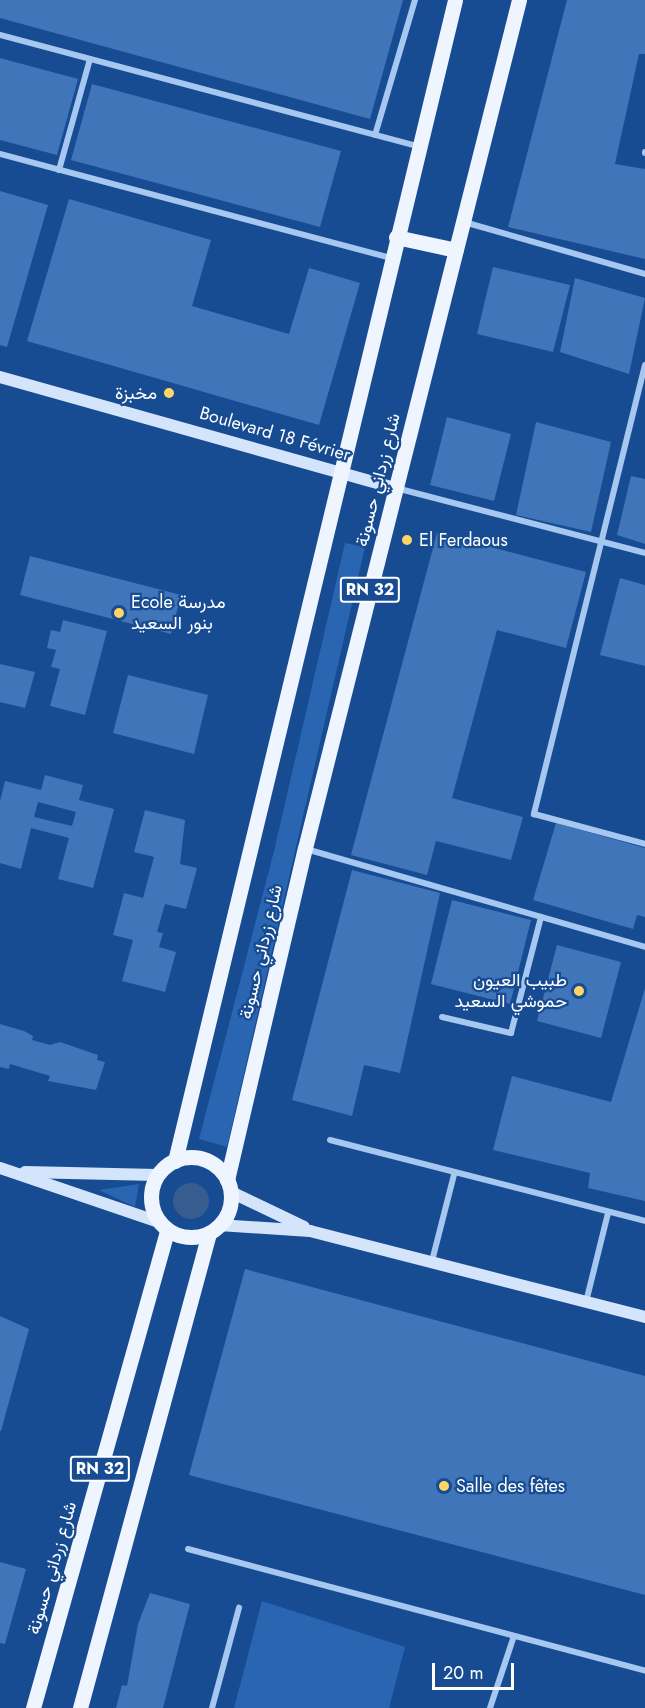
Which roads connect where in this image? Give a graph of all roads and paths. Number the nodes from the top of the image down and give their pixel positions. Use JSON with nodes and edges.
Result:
{"nodes":[{"id":1,"x":415,"y":0,"type":"edge"},
{"id":2,"x":455,"y":0,"type":"edge"},
{"id":3,"x":519,"y":0,"type":"edge"},
{"id":4,"x":0,"y":35,"type":"edge"},
{"id":5,"x":90,"y":59,"type":"junction"},
{"id":6,"x":375,"y":135,"type":"junction"},
{"id":7,"x":418,"y":146,"type":"junction"},
{"id":8,"x":0,"y":154,"type":"edge"},
{"id":9,"x":59,"y":170,"type":"junction"},
{"id":10,"x":463,"y":222,"type":"junction"},
{"id":11,"x":396,"y":237,"type":"junction"},
{"id":12,"x":456,"y":250,"type":"junction"},
{"id":13,"x":391,"y":258,"type":"junction"},
{"id":14,"x":645,"y":274,"type":"edge"},
{"id":15,"x":645,"y":365,"type":"edge"},
{"id":16,"x":0,"y":377,"type":"edge"},
{"id":17,"x":340,"y":471,"type":"junction"},
{"id":18,"x":396,"y":488,"type":"junction"},
{"id":19,"x":602,"y":540,"type":"junction"},
{"id":20,"x":645,"y":553,"type":"edge"},
{"id":21,"x":645,"y":844,"type":"edge"},
{"id":22,"x":305,"y":848,"type":"junction"},
{"id":23,"x":541,"y":917,"type":"junction"},
{"id":24,"x":645,"y":947,"type":"edge"},
{"id":25,"x":442,"y":1017,"type":"dead end"},
{"id":26,"x":330,"y":1140,"type":"dead end"},
{"id":27,"x":176,"y":1161,"type":"junction"},
{"id":28,"x":6,"y":1170,"type":"edge"},
{"id":29,"x":158,"y":1175,"type":"junction"},
{"id":30,"x":454,"y":1175,"type":"junction"},
{"id":31,"x":229,"y":1186,"type":"junction"},
{"id":32,"x":608,"y":1213,"type":"junction"},
{"id":33,"x":645,"y":1221,"type":"edge"},
{"id":34,"x":163,"y":1226,"type":"junction"},
{"id":35,"x":214,"y":1229,"type":"junction"},
{"id":36,"x":310,"y":1231,"type":"junction"},
{"id":37,"x":432,"y":1261,"type":"junction"},
{"id":38,"x":585,"y":1302,"type":"junction"},
{"id":39,"x":645,"y":1317,"type":"edge"},
{"id":40,"x":188,"y":1549,"type":"dead end"},
{"id":41,"x":239,"y":1608,"type":"dead end"},
{"id":42,"x":514,"y":1636,"type":"junction"},
{"id":43,"x":645,"y":1671,"type":"edge"},
{"id":44,"x":33,"y":1708,"type":"edge"},
{"id":45,"x":80,"y":1708,"type":"edge"},
{"id":46,"x":212,"y":1708,"type":"edge"},
{"id":47,"x":490,"y":1708,"type":"edge"}],
"edges":[{"from":1,"to":6,"type":"street"},
{"from":2,"to":7,"type":"main road","name":"شارع زرداني حسونة","number":"RN 32"},
{"from":3,"to":10,"type":"main road","name":"شارع زرداني حسونة","number":"RN 32"},
{"from":4,"to":5,"type":"street"},
{"from":5,"to":6,"type":"street"},
{"from":5,"to":9,"type":"street"},
{"from":6,"to":7,"type":"street"},
{"from":7,"to":11,"type":"main road","name":"شارع زرداني حسونة","number":"RN 32"},
{"from":8,"to":9,"type":"street"},
{"from":9,"to":13,"type":"street"},
{"from":10,"to":12,"type":"main road","name":"شارع زرداني حسونة","number":"RN 32"},
{"from":10,"to":14,"type":"street"},
{"from":11,"to":12,"type":"main road"},
{"from":11,"to":13,"type":"main road","name":"شارع زرداني حسونة","number":"RN 32"},
{"from":12,"to":18,"type":"main road","name":"شارع زرداني حسونة","number":"RN 32"},
{"from":13,"to":17,"type":"main road","name":"شارع زرداني حسونة","number":"RN 32"},
{"from":15,"to":19,"type":"street"},
{"from":16,"to":17,"type":"main road","name":"Boulevard 18 Février"},
{"from":17,"to":18,"type":"main road","name":"Boulevard 18 Février"},
{"from":17,"to":27,"type":"main road","name":"شارع زرداني حسونة","number":"RN 32"},
{"from":18,"to":19,"type":"street","name":"Boulevard 18 Février"},
{"from":18,"to":22,"type":"main road","name":"شارع زرداني حسونة","number":"RN 32"},
{"from":19,"to":20,"type":"street","name":"Boulevard 18 Février"},
{"from":19,"to":21,"type":"street"},
{"from":22,"to":23,"type":"street"},
{"from":22,"to":31,"type":"main road","name":"شارع زرداني حسونة","number":"RN 32"},
{"from":23,"to":24,"type":"street"},
{"from":23,"to":25,"type":"street"},
{"from":26,"to":30,"type":"street"},
{"from":27,"to":29,"type":"main road"},
{"from":27,"to":31,"type":"main road"},
{"from":28,"to":29,"type":"main road"},
{"from":28,"to":34,"type":"main road"},
{"from":29,"to":34,"type":"main road"},
{"from":30,"to":32,"type":"street"},
{"from":30,"to":37,"type":"street"},
{"from":31,"to":35,"type":"main road"},
{"from":31,"to":36,"type":"main road"},
{"from":32,"to":33,"type":"street"},
{"from":32,"to":38,"type":"street"},
{"from":34,"to":35,"type":"main road"},
{"from":34,"to":44,"type":"main road","name":"شارع زرداني حسونة","number":"RN 32"},
{"from":35,"to":36,"type":"main road"},
{"from":35,"to":45,"type":"main road","number":"RN 32"},
{"from":36,"to":37,"type":"main road"},
{"from":37,"to":38,"type":"main road"},
{"from":38,"to":39,"type":"main road"},
{"from":40,"to":42,"type":"street"},
{"from":41,"to":46,"type":"street"},
{"from":42,"to":43,"type":"street"},
{"from":42,"to":47,"type":"street"}]}
